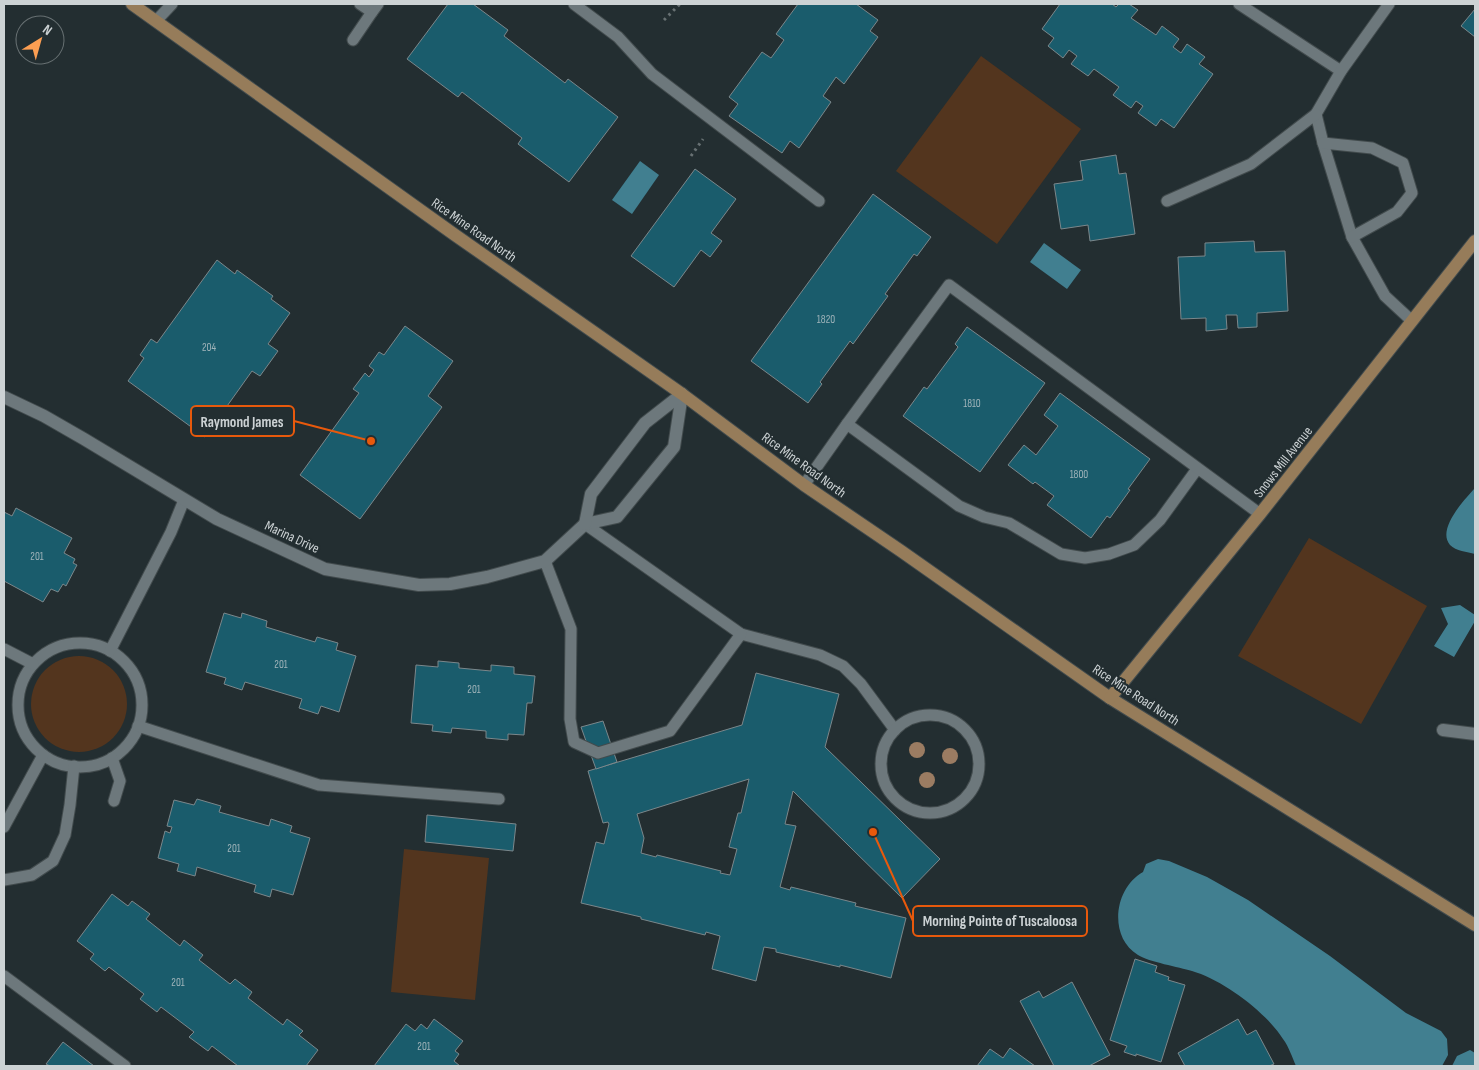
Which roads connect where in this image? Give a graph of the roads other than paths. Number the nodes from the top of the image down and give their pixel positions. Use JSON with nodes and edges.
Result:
{"nodes":[{"id":1,"x":132,"y":4,"type":"edge"},
{"id":2,"x":172,"y":4,"type":"edge"},
{"id":3,"x":360,"y":4,"type":"edge"},
{"id":4,"x":574,"y":4,"type":"edge"},
{"id":5,"x":1239,"y":4,"type":"edge"},
{"id":6,"x":1389,"y":4,"type":"edge"},
{"id":7,"x":375,"y":8,"type":"edge"},
{"id":8,"x":156,"y":21,"type":"junction"},
{"id":9,"x":353,"y":40,"type":"dead end"},
{"id":10,"x":1341,"y":71,"type":"junction"},
{"id":11,"x":1316,"y":114,"type":"junction"},
{"id":12,"x":1323,"y":142,"type":"junction"},
{"id":13,"x":819,"y":201,"type":"dead end"},
{"id":14,"x":1167,"y":201,"type":"dead end"},
{"id":15,"x":1352,"y":236,"type":"junction"},
{"id":16,"x":1475,"y":241,"type":"edge"},
{"id":17,"x":1412,"y":321,"type":"junction"},
{"id":18,"x":682,"y":394,"type":"junction"},
{"id":19,"x":4,"y":397,"type":"edge"},
{"id":20,"x":847,"y":424,"type":"junction"},
{"id":21,"x":1197,"y":469,"type":"junction"},
{"id":22,"x":804,"y":485,"type":"junction"},
{"id":23,"x":184,"y":500,"type":"junction"},
{"id":24,"x":1260,"y":514,"type":"junction"},
{"id":25,"x":585,"y":524,"type":"junction"},
{"id":26,"x":545,"y":562,"type":"junction"},
{"id":27,"x":741,"y":634,"type":"junction"},
{"id":28,"x":4,"y":649,"type":"edge"},
{"id":29,"x":110,"y":651,"type":"junction"},
{"id":30,"x":33,"y":664,"type":"junction"},
{"id":31,"x":1110,"y":698,"type":"junction"},
{"id":32,"x":138,"y":726,"type":"junction"},
{"id":33,"x":895,"y":730,"type":"junction"},
{"id":34,"x":1442,"y":730,"type":"dead end"},
{"id":35,"x":1475,"y":734,"type":"edge"},
{"id":36,"x":44,"y":755,"type":"junction"},
{"id":37,"x":112,"y":758,"type":"junction"},
{"id":38,"x":74,"y":766,"type":"junction"},
{"id":39,"x":499,"y":800,"type":"dead end"},
{"id":40,"x":114,"y":801,"type":"dead end"},
{"id":41,"x":4,"y":827,"type":"edge"},
{"id":42,"x":4,"y":880,"type":"edge"},
{"id":43,"x":1475,"y":925,"type":"edge"},
{"id":44,"x":4,"y":976,"type":"edge"},
{"id":45,"x":125,"y":1066,"type":"edge"}],
"edges":[{"from":1,"to":8,"type":"main road","name":"Rice Mine Road North"},
{"from":2,"to":8,"type":"lane"},
{"from":3,"to":7,"type":"lane"},
{"from":4,"to":13,"type":"lane"},
{"from":5,"to":10,"type":"lane"},
{"from":6,"to":10,"type":"lane"},
{"from":7,"to":9,"type":"lane"},
{"from":8,"to":18,"type":"main road","name":"Rice Mine Road North"},
{"from":10,"to":11,"type":"lane"},
{"from":11,"to":12,"type":"lane"},
{"from":11,"to":14,"type":"lane"},
{"from":12,"to":15,"type":"lane"},
{"from":12,"to":15,"type":"lane"},
{"from":15,"to":17,"type":"lane"},
{"from":16,"to":17,"type":"main road","name":"Snows Mill Avenue"},
{"from":17,"to":24,"type":"main road","name":"Snows Mill Avenue"},
{"from":18,"to":22,"type":"main road","name":"Rice Mine Road North"},
{"from":18,"to":25,"type":"street"},
{"from":18,"to":25,"type":"street"},
{"from":19,"to":23,"type":"street","name":"Marina Drive"},
{"from":20,"to":21,"type":"lane"},
{"from":20,"to":21,"type":"lane"},
{"from":20,"to":22,"type":"lane"},
{"from":21,"to":24,"type":"lane"},
{"from":22,"to":31,"type":"main road","name":"Rice Mine Road North"},
{"from":23,"to":26,"type":"street","name":"Marina Drive"},
{"from":23,"to":29,"type":"lane"},
{"from":24,"to":31,"type":"main road","name":"Snows Mill Avenue"},
{"from":25,"to":26,"type":"street","name":"Marina Drive"},
{"from":25,"to":27,"type":"lane"},
{"from":26,"to":27,"type":"lane"},
{"from":27,"to":33,"type":"lane"},
{"from":28,"to":30,"type":"lane"},
{"from":29,"to":30,"type":"lane"},
{"from":29,"to":32,"type":"lane"},
{"from":30,"to":36,"type":"lane"},
{"from":31,"to":43,"type":"main road","name":"Rice Mine Road North"},
{"from":32,"to":37,"type":"lane"},
{"from":32,"to":39,"type":"lane"},
{"from":33,"to":33,"type":"lane"},
{"from":34,"to":35,"type":"street"},
{"from":36,"to":38,"type":"lane"},
{"from":36,"to":41,"type":"lane"},
{"from":37,"to":38,"type":"lane"},
{"from":37,"to":40,"type":"lane"},
{"from":38,"to":42,"type":"lane"},
{"from":44,"to":45,"type":"lane"}]}
